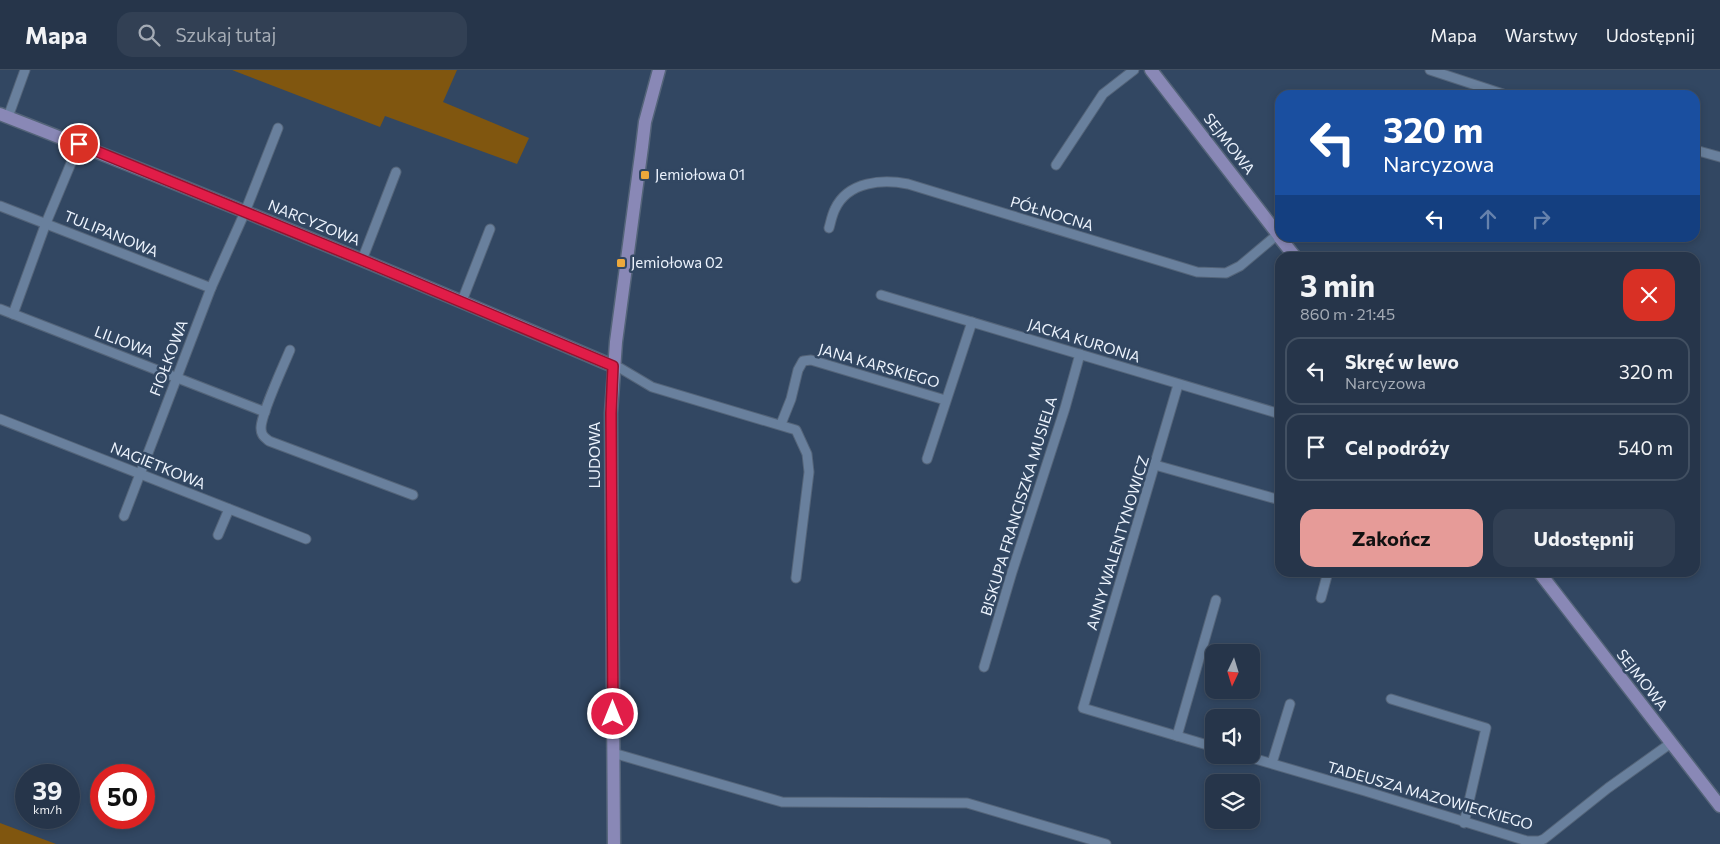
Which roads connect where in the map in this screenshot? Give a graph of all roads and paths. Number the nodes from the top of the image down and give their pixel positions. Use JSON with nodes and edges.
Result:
{"nodes":[{"id":1,"x":25,"y":70,"type":"edge"},
{"id":2,"x":659,"y":70,"type":"edge"},
{"id":3,"x":1134,"y":70,"type":"edge"},
{"id":4,"x":1151,"y":70,"type":"edge"},
{"id":5,"x":1430,"y":70,"type":"edge"},
{"id":6,"x":1491,"y":90,"type":"edge"},
{"id":7,"x":4,"y":116,"type":"edge"},
{"id":8,"x":278,"y":128,"type":"dead end"},
{"id":9,"x":79,"y":144,"type":"junction"},
{"id":10,"x":1700,"y":151,"type":"edge"},
{"id":11,"x":1720,"y":157,"type":"edge"},
{"id":12,"x":1056,"y":164,"type":"dead end"},
{"id":13,"x":396,"y":172,"type":"dead end"},
{"id":14,"x":0,"y":206,"type":"edge"},
{"id":15,"x":244,"y":212,"type":"junction"},
{"id":16,"x":46,"y":223,"type":"junction"},
{"id":17,"x":829,"y":228,"type":"dead end"},
{"id":18,"x":490,"y":229,"type":"dead end"},
{"id":19,"x":1275,"y":231,"type":"edge"},
{"id":20,"x":1275,"y":239,"type":"edge"},
{"id":21,"x":1284,"y":242,"type":"edge"},
{"id":22,"x":1291,"y":252,"type":"edge"},
{"id":23,"x":362,"y":260,"type":"junction"},
{"id":24,"x":211,"y":288,"type":"junction"},
{"id":25,"x":880,"y":295,"type":"dead end"},
{"id":26,"x":462,"y":301,"type":"junction"},
{"id":27,"x":0,"y":309,"type":"edge"},
{"id":28,"x":13,"y":314,"type":"junction"},
{"id":29,"x":972,"y":322,"type":"junction"},
{"id":30,"x":290,"y":350,"type":"dead end"},
{"id":31,"x":1080,"y":354,"type":"junction"},
{"id":32,"x":613,"y":366,"type":"junction"},
{"id":33,"x":176,"y":377,"type":"junction"},
{"id":34,"x":1178,"y":385,"type":"junction"},
{"id":35,"x":946,"y":400,"type":"junction"},
{"id":36,"x":266,"y":412,"type":"junction"},
{"id":37,"x":1275,"y":413,"type":"edge"},
{"id":38,"x":0,"y":419,"type":"edge"},
{"id":39,"x":781,"y":424,"type":"junction"},
{"id":40,"x":927,"y":459,"type":"dead end"},
{"id":41,"x":1155,"y":465,"type":"junction"},
{"id":42,"x":140,"y":473,"type":"junction"},
{"id":43,"x":413,"y":495,"type":"dead end"},
{"id":44,"x":1275,"y":499,"type":"edge"},
{"id":45,"x":229,"y":509,"type":"junction"},
{"id":46,"x":124,"y":516,"type":"dead end"},
{"id":47,"x":218,"y":535,"type":"dead end"},
{"id":48,"x":306,"y":539,"type":"dead end"},
{"id":49,"x":1327,"y":577,"type":"edge"},
{"id":50,"x":1543,"y":577,"type":"edge"},
{"id":51,"x":796,"y":578,"type":"dead end"},
{"id":52,"x":1321,"y":598,"type":"dead end"},
{"id":53,"x":1216,"y":600,"type":"dead end"},
{"id":54,"x":984,"y":667,"type":"dead end"},
{"id":55,"x":1391,"y":699,"type":"dead end"},
{"id":56,"x":1290,"y":704,"type":"dead end"},
{"id":57,"x":1177,"y":736,"type":"junction"},
{"id":58,"x":1205,"y":744,"type":"edge"},
{"id":59,"x":1671,"y":744,"type":"junction"},
{"id":60,"x":613,"y":753,"type":"junction"},
{"id":61,"x":1260,"y":760,"type":"edge"},
{"id":62,"x":1272,"y":763,"type":"junction"},
{"id":63,"x":1720,"y":806,"type":"edge"},
{"id":64,"x":1464,"y":823,"type":"junction"},
{"id":65,"x":614,"y":844,"type":"edge"},
{"id":66,"x":1106,"y":844,"type":"edge"}],
"edges":[{"from":1,"to":7,"type":"street"},
{"from":2,"to":32,"type":"main road","name":"LUDOWA"},
{"from":3,"to":12,"type":"street"},
{"from":4,"to":19,"type":"main road","name":"SEJMOWA"},
{"from":5,"to":6,"type":"street"},
{"from":7,"to":9,"type":"main road","name":"NARCYZOWA"},
{"from":8,"to":15,"type":"street","name":"FIOŁKOWA"},
{"from":9,"to":15,"type":"main road","name":"NARCYZOWA"},
{"from":9,"to":16,"type":"street"},
{"from":10,"to":11,"type":"street"},
{"from":13,"to":23,"type":"street"},
{"from":14,"to":16,"type":"street","name":"TULIPANOWA"},
{"from":15,"to":23,"type":"main road","name":"NARCYZOWA"},
{"from":15,"to":24,"type":"street","name":"FIOŁKOWA"},
{"from":16,"to":24,"type":"street","name":"TULIPANOWA"},
{"from":16,"to":28,"type":"street"},
{"from":17,"to":20,"type":"street","name":"PÓŁNOCNA"},
{"from":18,"to":26,"type":"street"},
{"from":21,"to":22,"type":"main road","name":"SEJMOWA"},
{"from":23,"to":26,"type":"main road","name":"NARCYZOWA"},
{"from":24,"to":33,"type":"street","name":"FIOŁKOWA"},
{"from":25,"to":29,"type":"street","name":"JACKA KURONIA"},
{"from":26,"to":32,"type":"main road","name":"NARCYZOWA"},
{"from":27,"to":28,"type":"street","name":"LILIOWA"},
{"from":28,"to":33,"type":"street","name":"LILIOWA"},
{"from":29,"to":31,"type":"street","name":"JACKA KURONIA"},
{"from":29,"to":35,"type":"street"},
{"from":30,"to":36,"type":"street"},
{"from":31,"to":34,"type":"street","name":"JACKA KURONIA"},
{"from":31,"to":54,"type":"street","name":"BISKUPA FRANCISZKA MUSIELA"},
{"from":32,"to":39,"type":"street"},
{"from":32,"to":60,"type":"main road","name":"LUDOWA"},
{"from":33,"to":36,"type":"street","name":"LILIOWA"},
{"from":33,"to":42,"type":"street","name":"FIOŁKOWA"},
{"from":34,"to":37,"type":"street","name":"JACKA KURONIA"},
{"from":34,"to":41,"type":"street","name":"ANNY WALENTYNOWICZ"},
{"from":35,"to":39,"type":"street","name":"JANA KARSKIEGO"},
{"from":35,"to":40,"type":"street"},
{"from":36,"to":43,"type":"street"},
{"from":38,"to":42,"type":"street","name":"NAGIETKOWA"},
{"from":39,"to":51,"type":"street"},
{"from":41,"to":44,"type":"street"},
{"from":41,"to":57,"type":"street","name":"ANNY WALENTYNOWICZ"},
{"from":42,"to":45,"type":"street","name":"NAGIETKOWA"},
{"from":42,"to":46,"type":"street","name":"FIOŁKOWA"},
{"from":45,"to":47,"type":"street"},
{"from":45,"to":48,"type":"street","name":"NAGIETKOWA"},
{"from":49,"to":52,"type":"street"},
{"from":50,"to":59,"type":"main road","name":"SEJMOWA"},
{"from":53,"to":57,"type":"street"},
{"from":55,"to":64,"type":"street"},
{"from":56,"to":62,"type":"street"},
{"from":57,"to":58,"type":"street"},
{"from":59,"to":63,"type":"main road","name":"SEJMOWA"},
{"from":59,"to":64,"type":"street","name":"TADEUSZA MAZOWIECKIEGO"},
{"from":60,"to":65,"type":"main road","name":"LUDOWA"},
{"from":60,"to":66,"type":"street"},
{"from":61,"to":62,"type":"street","name":"TADEUSZA MAZOWIECKIEGO"},
{"from":62,"to":64,"type":"street","name":"TADEUSZA MAZOWIECKIEGO"}]}
